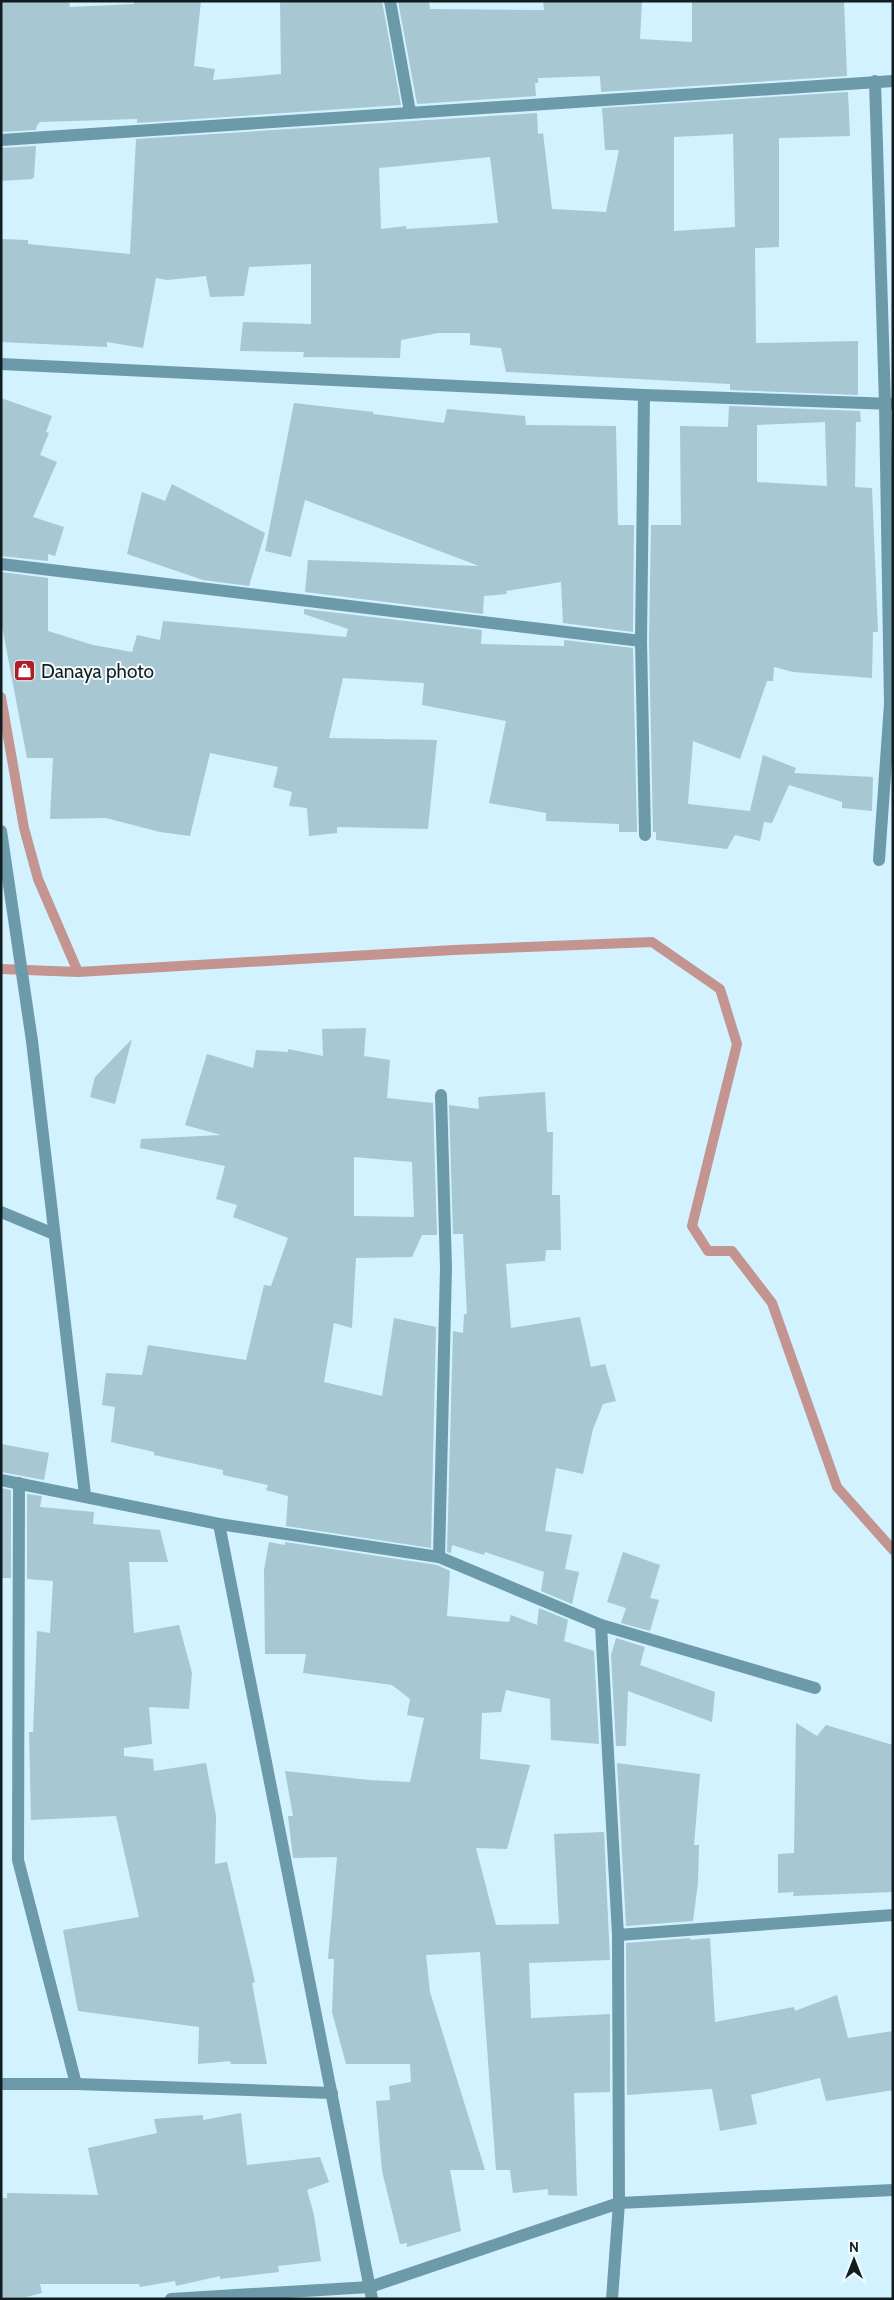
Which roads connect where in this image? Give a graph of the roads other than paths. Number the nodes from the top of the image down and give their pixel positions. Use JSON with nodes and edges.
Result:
{"nodes":[{"id":1,"x":390,"y":1,"type":"edge"},
{"id":2,"x":875,"y":81,"type":"junction"},
{"id":3,"x":893,"y":81,"type":"edge"},
{"id":4,"x":410,"y":112,"type":"junction"},
{"id":5,"x":1,"y":140,"type":"edge"},
{"id":6,"x":1,"y":364,"type":"edge"},
{"id":7,"x":644,"y":395,"type":"junction"},
{"id":8,"x":889,"y":404,"type":"edge"},
{"id":9,"x":1,"y":564,"type":"edge"},
{"id":10,"x":641,"y":642,"type":"junction"},
{"id":11,"x":1,"y":831,"type":"edge"},
{"id":12,"x":645,"y":835,"type":"dead end"},
{"id":13,"x":879,"y":860,"type":"dead end"},
{"id":14,"x":440,"y":1095,"type":"dead end"},
{"id":15,"x":1,"y":1212,"type":"edge"},
{"id":16,"x":54,"y":1234,"type":"junction"},
{"id":17,"x":1,"y":1480,"type":"edge"},
{"id":18,"x":19,"y":1483,"type":"junction"},
{"id":19,"x":85,"y":1495,"type":"junction"},
{"id":20,"x":219,"y":1524,"type":"junction"},
{"id":21,"x":439,"y":1557,"type":"junction"},
{"id":22,"x":601,"y":1625,"type":"junction"},
{"id":23,"x":815,"y":1688,"type":"dead end"},
{"id":24,"x":893,"y":1915,"type":"edge"},
{"id":25,"x":618,"y":1934,"type":"junction"},
{"id":26,"x":1,"y":2084,"type":"edge"},
{"id":27,"x":76,"y":2084,"type":"junction"},
{"id":28,"x":332,"y":2093,"type":"junction"},
{"id":29,"x":893,"y":2190,"type":"edge"},
{"id":30,"x":620,"y":2203,"type":"junction"},
{"id":31,"x":371,"y":2293,"type":"edge"},
{"id":32,"x":171,"y":2299,"type":"edge"},
{"id":33,"x":612,"y":2299,"type":"edge"}],
"edges":[{"from":1,"to":4,"type":"street"},
{"from":2,"to":3,"type":"street"},
{"from":2,"to":4,"type":"street"},
{"from":2,"to":8,"type":"street"},
{"from":4,"to":5,"type":"street"},
{"from":6,"to":7,"type":"street"},
{"from":7,"to":8,"type":"street"},
{"from":7,"to":10,"type":"street"},
{"from":8,"to":13,"type":"street"},
{"from":9,"to":10,"type":"street"},
{"from":10,"to":12,"type":"street"},
{"from":11,"to":16,"type":"street"},
{"from":14,"to":21,"type":"street"},
{"from":15,"to":16,"type":"street"},
{"from":16,"to":19,"type":"street"},
{"from":17,"to":18,"type":"street"},
{"from":18,"to":19,"type":"street"},
{"from":18,"to":27,"type":"street"},
{"from":19,"to":20,"type":"street"},
{"from":20,"to":21,"type":"street"},
{"from":20,"to":28,"type":"street"},
{"from":21,"to":22,"type":"street"},
{"from":22,"to":23,"type":"street"},
{"from":22,"to":25,"type":"street"},
{"from":24,"to":25,"type":"street"},
{"from":25,"to":30,"type":"street"},
{"from":26,"to":27,"type":"street"},
{"from":27,"to":28,"type":"street"},
{"from":28,"to":31,"type":"street"},
{"from":29,"to":30,"type":"street"},
{"from":30,"to":31,"type":"street"},
{"from":30,"to":33,"type":"street"},
{"from":31,"to":32,"type":"street"}]}
